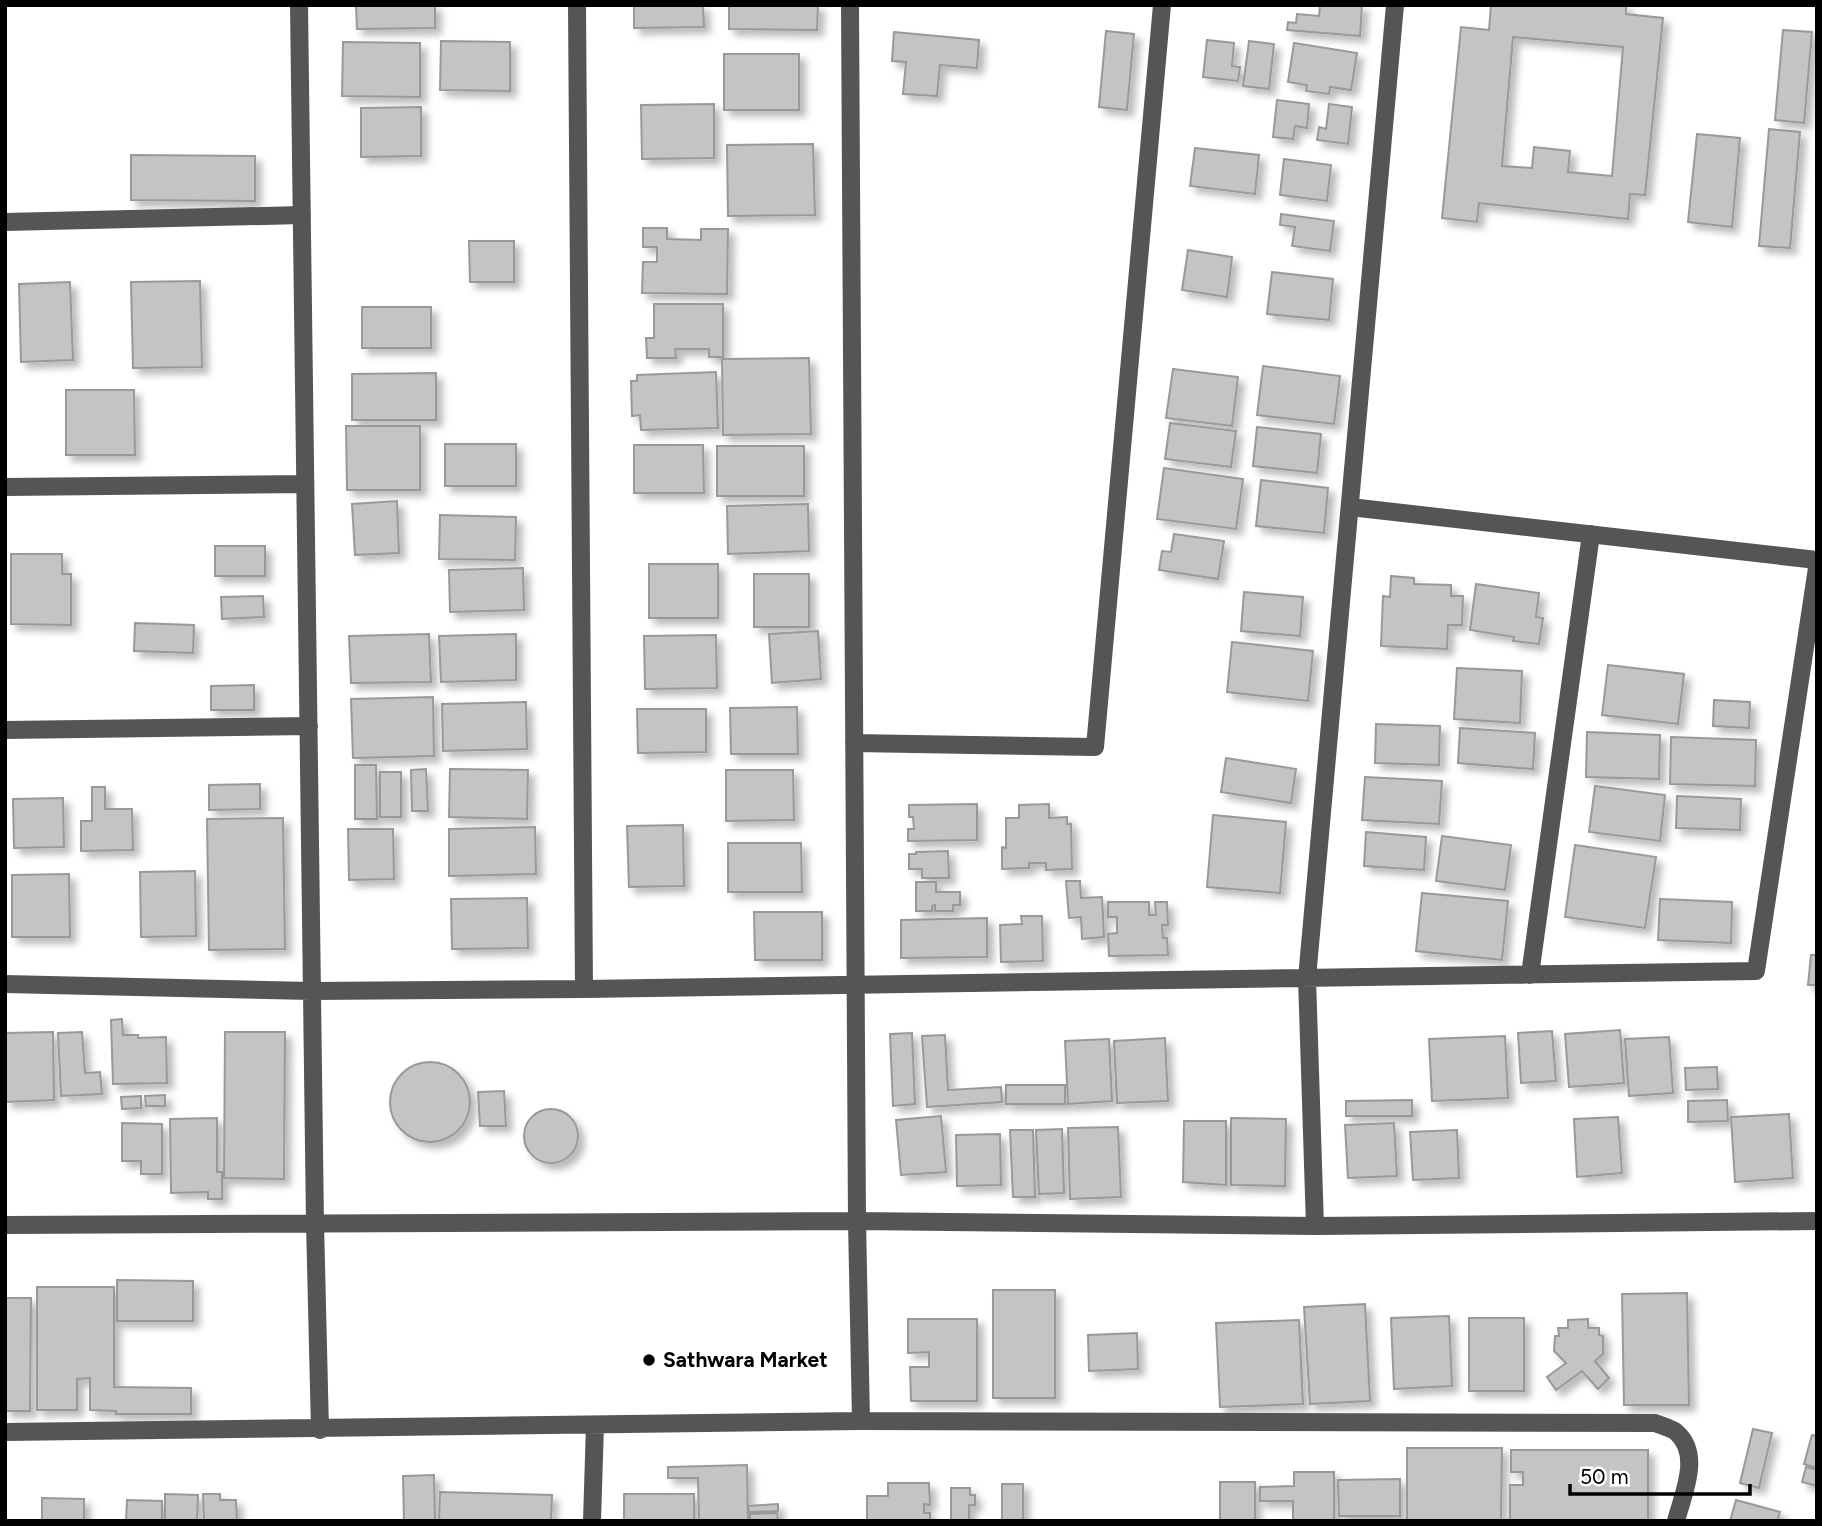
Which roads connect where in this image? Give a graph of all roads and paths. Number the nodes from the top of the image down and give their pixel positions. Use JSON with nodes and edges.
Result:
{"nodes":[{"id":1,"x":299,"y":5,"type":"edge"},
{"id":2,"x":577,"y":5,"type":"edge"},
{"id":3,"x":850,"y":5,"type":"edge"},
{"id":4,"x":1162,"y":5,"type":"edge"},
{"id":5,"x":1395,"y":5,"type":"edge"},
{"id":6,"x":302,"y":215,"type":"junction"},
{"id":7,"x":5,"y":222,"type":"edge"},
{"id":8,"x":305,"y":484,"type":"junction"},
{"id":9,"x":5,"y":487,"type":"edge"},
{"id":10,"x":1350,"y":507,"type":"junction"},
{"id":11,"x":1591,"y":534,"type":"junction"},
{"id":12,"x":1817,"y":559,"type":"edge"},
{"id":13,"x":1817,"y":568,"type":"edge"},
{"id":14,"x":309,"y":726,"type":"junction"},
{"id":15,"x":5,"y":730,"type":"edge"},
{"id":16,"x":854,"y":743,"type":"junction"},
{"id":17,"x":1530,"y":975,"type":"junction"},
{"id":18,"x":1307,"y":978,"type":"junction"},
{"id":19,"x":5,"y":984,"type":"edge"},
{"id":20,"x":855,"y":985,"type":"junction"},
{"id":21,"x":584,"y":989,"type":"junction"},
{"id":22,"x":312,"y":991,"type":"junction"},
{"id":23,"x":857,"y":1221,"type":"junction"},
{"id":24,"x":1817,"y":1221,"type":"edge"},
{"id":25,"x":315,"y":1223,"type":"junction"},
{"id":26,"x":5,"y":1225,"type":"edge"},
{"id":27,"x":1315,"y":1226,"type":"junction"},
{"id":28,"x":861,"y":1422,"type":"junction"},
{"id":29,"x":595,"y":1425,"type":"junction"},
{"id":30,"x":320,"y":1430,"type":"junction"},
{"id":31,"x":5,"y":1432,"type":"edge"},
{"id":32,"x":592,"y":1521,"type":"edge"},
{"id":33,"x":1676,"y":1521,"type":"edge"}],
"edges":[{"from":1,"to":6,"type":"street"},
{"from":2,"to":21,"type":"street"},
{"from":3,"to":16,"type":"street"},
{"from":4,"to":16,"type":"street"},
{"from":5,"to":10,"type":"street"},
{"from":6,"to":7,"type":"street"},
{"from":6,"to":8,"type":"street"},
{"from":8,"to":9,"type":"street"},
{"from":8,"to":14,"type":"street"},
{"from":10,"to":11,"type":"street"},
{"from":10,"to":18,"type":"street"},
{"from":11,"to":12,"type":"street"},
{"from":11,"to":17,"type":"street"},
{"from":13,"to":17,"type":"street"},
{"from":14,"to":15,"type":"street"},
{"from":14,"to":22,"type":"street"},
{"from":16,"to":20,"type":"street"},
{"from":17,"to":18,"type":"street"},
{"from":18,"to":20,"type":"street"},
{"from":18,"to":27,"type":"street"},
{"from":19,"to":22,"type":"street"},
{"from":20,"to":21,"type":"street"},
{"from":20,"to":23,"type":"street"},
{"from":21,"to":22,"type":"street"},
{"from":22,"to":25,"type":"street"},
{"from":23,"to":25,"type":"street"},
{"from":23,"to":27,"type":"street"},
{"from":23,"to":28,"type":"street"},
{"from":24,"to":27,"type":"street"},
{"from":25,"to":26,"type":"street"},
{"from":25,"to":30,"type":"street"},
{"from":28,"to":29,"type":"street"},
{"from":28,"to":33,"type":"street"},
{"from":29,"to":30,"type":"street"},
{"from":29,"to":32,"type":"street"},
{"from":30,"to":31,"type":"street"}]}
